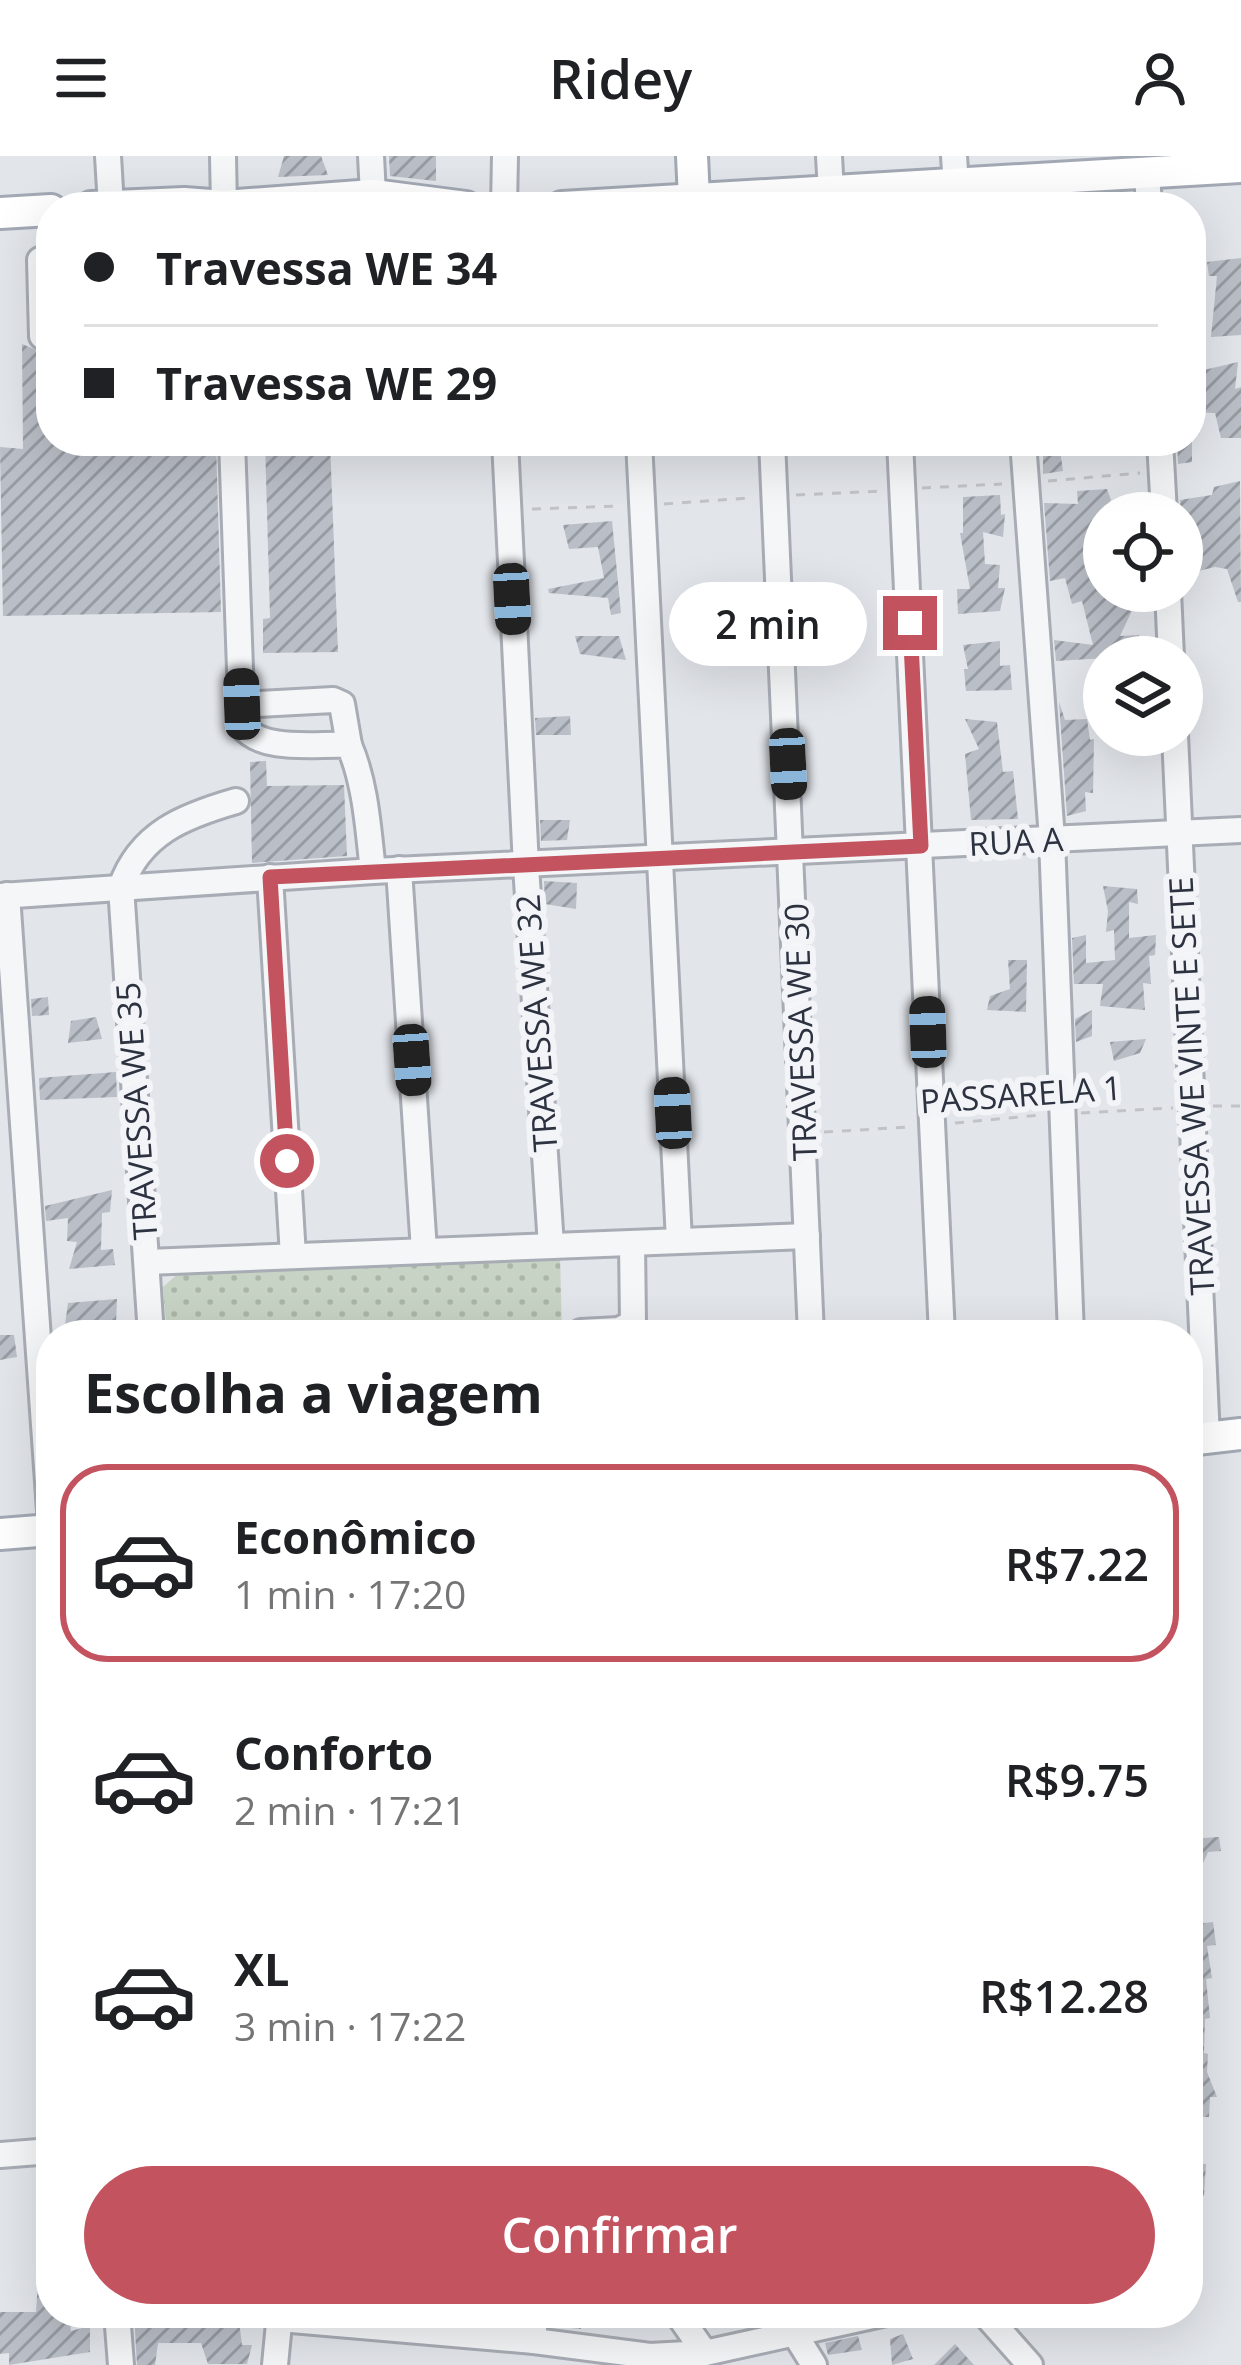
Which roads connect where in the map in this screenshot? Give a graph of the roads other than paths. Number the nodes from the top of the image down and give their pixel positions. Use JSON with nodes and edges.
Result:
{"nodes":[{"id":1,"x":108,"y":156,"type":"edge"},
{"id":2,"x":223,"y":156,"type":"edge"},
{"id":3,"x":371,"y":156,"type":"edge"},
{"id":4,"x":505,"y":156,"type":"edge"},
{"id":5,"x":692,"y":156,"type":"edge"},
{"id":6,"x":829,"y":156,"type":"edge"},
{"id":7,"x":1222,"y":164,"type":"edge"},
{"id":8,"x":1088,"y":166,"type":"edge"},
{"id":9,"x":955,"y":171,"type":"edge"},
{"id":10,"x":1147,"y":172,"type":"junction"},
{"id":11,"x":110,"y":192,"type":"edge"},
{"id":12,"x":224,"y":192,"type":"edge"},
{"id":13,"x":373,"y":192,"type":"edge"},
{"id":14,"x":504,"y":192,"type":"edge"},
{"id":15,"x":694,"y":192,"type":"edge"},
{"id":16,"x":831,"y":192,"type":"edge"},
{"id":17,"x":902,"y":192,"type":"edge"},
{"id":18,"x":1004,"y":192,"type":"edge"},
{"id":19,"x":1015,"y":192,"type":"edge"},
{"id":20,"x":1148,"y":192,"type":"edge"},
{"id":21,"x":36,"y":211,"type":"edge"},
{"id":22,"x":0,"y":213,"type":"edge"},
{"id":23,"x":233,"y":456,"type":"edge"},
{"id":24,"x":506,"y":456,"type":"edge"},
{"id":25,"x":640,"y":456,"type":"edge"},
{"id":26,"x":773,"y":456,"type":"edge"},
{"id":27,"x":901,"y":456,"type":"edge"},
{"id":28,"x":1024,"y":456,"type":"edge"},
{"id":29,"x":1161,"y":456,"type":"edge"},
{"id":30,"x":1163,"y":492,"type":"edge"},
{"id":31,"x":242,"y":704,"type":"junction"},
{"id":32,"x":350,"y":745,"type":"junction"},
{"id":33,"x":1176,"y":756,"type":"edge"},
{"id":34,"x":236,"y":801,"type":"dead end"},
{"id":35,"x":1241,"y":830,"type":"edge"},
{"id":36,"x":1180,"y":832,"type":"junction"},
{"id":37,"x":1052,"y":839,"type":"junction"},
{"id":38,"x":921,"y":846,"type":"junction"},
{"id":39,"x":793,"y":853,"type":"junction"},
{"id":40,"x":659,"y":857,"type":"junction"},
{"id":41,"x":526,"y":866,"type":"junction"},
{"id":42,"x":399,"y":869,"type":"junction"},
{"id":43,"x":373,"y":871,"type":"junction"},
{"id":44,"x":270,"y":877,"type":"junction"},
{"id":45,"x":121,"y":887,"type":"junction"},
{"id":46,"x":3,"y":896,"type":"edge"},
{"id":47,"x":807,"y":1236,"type":"junction"},
{"id":48,"x":680,"y":1241,"type":"junction"},
{"id":49,"x":632,"y":1243,"type":"junction"},
{"id":50,"x":550,"y":1246,"type":"junction"},
{"id":51,"x":424,"y":1251,"type":"junction"},
{"id":52,"x":292,"y":1256,"type":"junction"},
{"id":53,"x":147,"y":1262,"type":"junction"},
{"id":54,"x":150,"y":1320,"type":"edge"},
{"id":55,"x":632,"y":1320,"type":"edge"},
{"id":56,"x":810,"y":1320,"type":"edge"},
{"id":57,"x":941,"y":1320,"type":"edge"},
{"id":58,"x":1070,"y":1320,"type":"edge"},
{"id":59,"x":1196,"y":1320,"type":"edge"},
{"id":60,"x":36,"y":1330,"type":"edge"},
{"id":61,"x":1241,"y":1435,"type":"edge"},
{"id":62,"x":1203,"y":1439,"type":"edge"},
{"id":63,"x":36,"y":1529,"type":"edge"},
{"id":64,"x":0,"y":1534,"type":"edge"},
{"id":65,"x":36,"y":2152,"type":"edge"},
{"id":66,"x":0,"y":2156,"type":"edge"},
{"id":67,"x":118,"y":2328,"type":"edge"},
{"id":68,"x":279,"y":2328,"type":"edge"},
{"id":69,"x":402,"y":2328,"type":"edge"},
{"id":70,"x":534,"y":2328,"type":"edge"},
{"id":71,"x":688,"y":2328,"type":"edge"},
{"id":72,"x":808,"y":2328,"type":"edge"},
{"id":73,"x":997,"y":2328,"type":"edge"},
{"id":74,"x":793,"y":2331,"type":"junction"},
{"id":75,"x":534,"y":2341,"type":"junction"},
{"id":76,"x":705,"y":2353,"type":"junction"},
{"id":77,"x":121,"y":2365,"type":"edge"},
{"id":78,"x":275,"y":2365,"type":"edge"},
{"id":79,"x":814,"y":2365,"type":"edge"},
{"id":80,"x":1030,"y":2365,"type":"edge"}],
"edges":[{"from":1,"to":11,"type":"street"},
{"from":2,"to":12,"type":"street"},
{"from":3,"to":13,"type":"street"},
{"from":4,"to":14,"type":"street"},
{"from":5,"to":15,"type":"main road"},
{"from":6,"to":16,"type":"street"},
{"from":7,"to":10,"type":"main road"},
{"from":8,"to":10,"type":"main road"},
{"from":8,"to":19,"type":"main road"},
{"from":9,"to":17,"type":"main road"},
{"from":9,"to":18,"type":"main road"},
{"from":10,"to":20,"type":"street"},
{"from":21,"to":22,"type":"main road"},
{"from":23,"to":31,"type":"street"},
{"from":24,"to":41,"type":"street","name":"TRAVESSA WE 32"},
{"from":25,"to":40,"type":"street"},
{"from":26,"to":39,"type":"street","name":"TRAVESSA WE 30"},
{"from":27,"to":38,"type":"street"},
{"from":28,"to":37,"type":"street"},
{"from":29,"to":30,"type":"street"},
{"from":31,"to":32,"type":"street"},
{"from":31,"to":32,"type":"street"},
{"from":32,"to":43,"type":"street"},
{"from":33,"to":36,"type":"street","name":"TRAVESSA WE VINTE E SETE"},
{"from":34,"to":45,"type":"street"},
{"from":35,"to":36,"type":"street","name":"RUA A"},
{"from":36,"to":37,"type":"street","name":"RUA A"},
{"from":36,"to":59,"type":"street","name":"TRAVESSA WE VINTE E SETE"},
{"from":37,"to":38,"type":"street","name":"RUA A"},
{"from":37,"to":58,"type":"street"},
{"from":38,"to":39,"type":"street","name":"RUA A"},
{"from":38,"to":57,"type":"street"},
{"from":39,"to":40,"type":"street","name":"RUA A"},
{"from":39,"to":47,"type":"street","name":"TRAVESSA WE 30"},
{"from":40,"to":41,"type":"street","name":"RUA A"},
{"from":40,"to":48,"type":"street"},
{"from":41,"to":42,"type":"street","name":"RUA A"},
{"from":41,"to":50,"type":"street","name":"TRAVESSA WE 32"},
{"from":42,"to":43,"type":"street","name":"RUA A"},
{"from":42,"to":51,"type":"street"},
{"from":43,"to":44,"type":"street","name":"RUA A"},
{"from":44,"to":45,"type":"street","name":"RUA A"},
{"from":44,"to":52,"type":"street"},
{"from":45,"to":46,"type":"street","name":"RUA A"},
{"from":45,"to":53,"type":"street","name":"TRAVESSA WE 35"},
{"from":46,"to":60,"type":"street"},
{"from":47,"to":48,"type":"street"},
{"from":47,"to":56,"type":"street","name":"TRAVESSA WE 30"},
{"from":48,"to":49,"type":"street"},
{"from":49,"to":50,"type":"street"},
{"from":49,"to":55,"type":"street"},
{"from":50,"to":51,"type":"street"},
{"from":51,"to":52,"type":"street"},
{"from":52,"to":53,"type":"street"},
{"from":53,"to":54,"type":"street","name":"TRAVESSA WE 35"},
{"from":61,"to":62,"type":"main road"},
{"from":63,"to":64,"type":"main road"},
{"from":65,"to":66,"type":"street"},
{"from":67,"to":77,"type":"street"},
{"from":68,"to":78,"type":"street"},
{"from":69,"to":75,"type":"street"},
{"from":70,"to":75,"type":"street"},
{"from":71,"to":76,"type":"street"},
{"from":72,"to":74,"type":"street"},
{"from":73,"to":80,"type":"street"},
{"from":74,"to":76,"type":"street"},
{"from":74,"to":79,"type":"street"},
{"from":75,"to":76,"type":"street"}]}
